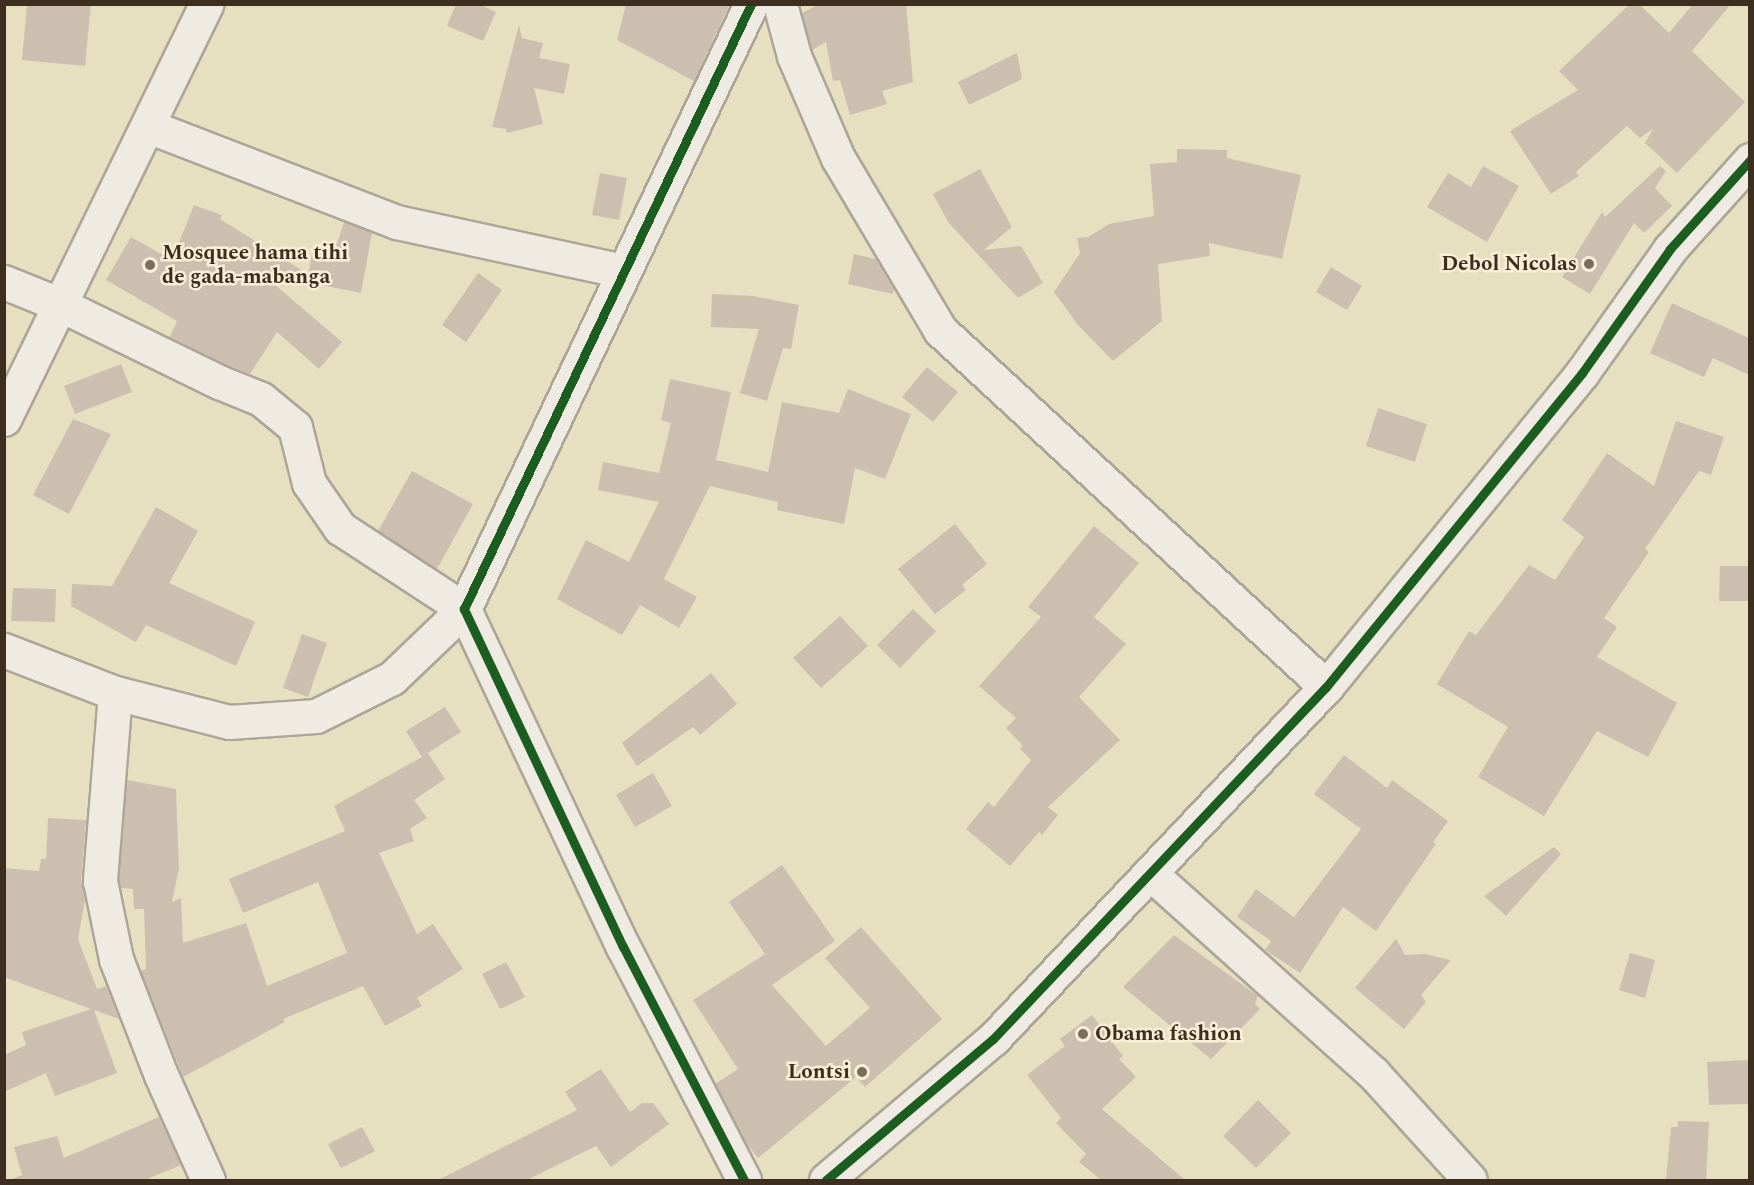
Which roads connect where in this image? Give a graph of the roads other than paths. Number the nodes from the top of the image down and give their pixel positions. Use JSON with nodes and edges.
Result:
{"nodes":[{"id":1,"x":206,"y":4,"type":"edge"},
{"id":2,"x":751,"y":4,"type":"edge"},
{"id":3,"x":780,"y":4,"type":"edge"},
{"id":4,"x":148,"y":126,"type":"junction"},
{"id":5,"x":1749,"y":160,"type":"edge"},
{"id":6,"x":624,"y":271,"type":"junction"},
{"id":7,"x":4,"y":282,"type":"edge"},
{"id":8,"x":61,"y":305,"type":"junction"},
{"id":9,"x":5,"y":418,"type":"edge"},
{"id":10,"x":464,"y":609,"type":"junction"},
{"id":11,"x":4,"y":650,"type":"edge"},
{"id":12,"x":1326,"y":687,"type":"junction"},
{"id":13,"x":115,"y":693,"type":"junction"},
{"id":14,"x":1150,"y":873,"type":"junction"},
{"id":15,"x":208,"y":1180,"type":"edge"},
{"id":16,"x":744,"y":1180,"type":"edge"},
{"id":17,"x":826,"y":1180,"type":"edge"},
{"id":18,"x":1470,"y":1180,"type":"edge"}],
"edges":[{"from":1,"to":4,"type":"street"},
{"from":2,"to":6,"type":"street"},
{"from":3,"to":12,"type":"street"},
{"from":4,"to":6,"type":"street"},
{"from":4,"to":8,"type":"street"},
{"from":5,"to":12,"type":"street"},
{"from":6,"to":10,"type":"street"},
{"from":7,"to":8,"type":"street"},
{"from":8,"to":9,"type":"street"},
{"from":8,"to":10,"type":"street"},
{"from":10,"to":13,"type":"street"},
{"from":10,"to":16,"type":"street"},
{"from":11,"to":13,"type":"street"},
{"from":12,"to":14,"type":"street"},
{"from":13,"to":15,"type":"street"},
{"from":14,"to":17,"type":"street"},
{"from":14,"to":18,"type":"street"}]}
